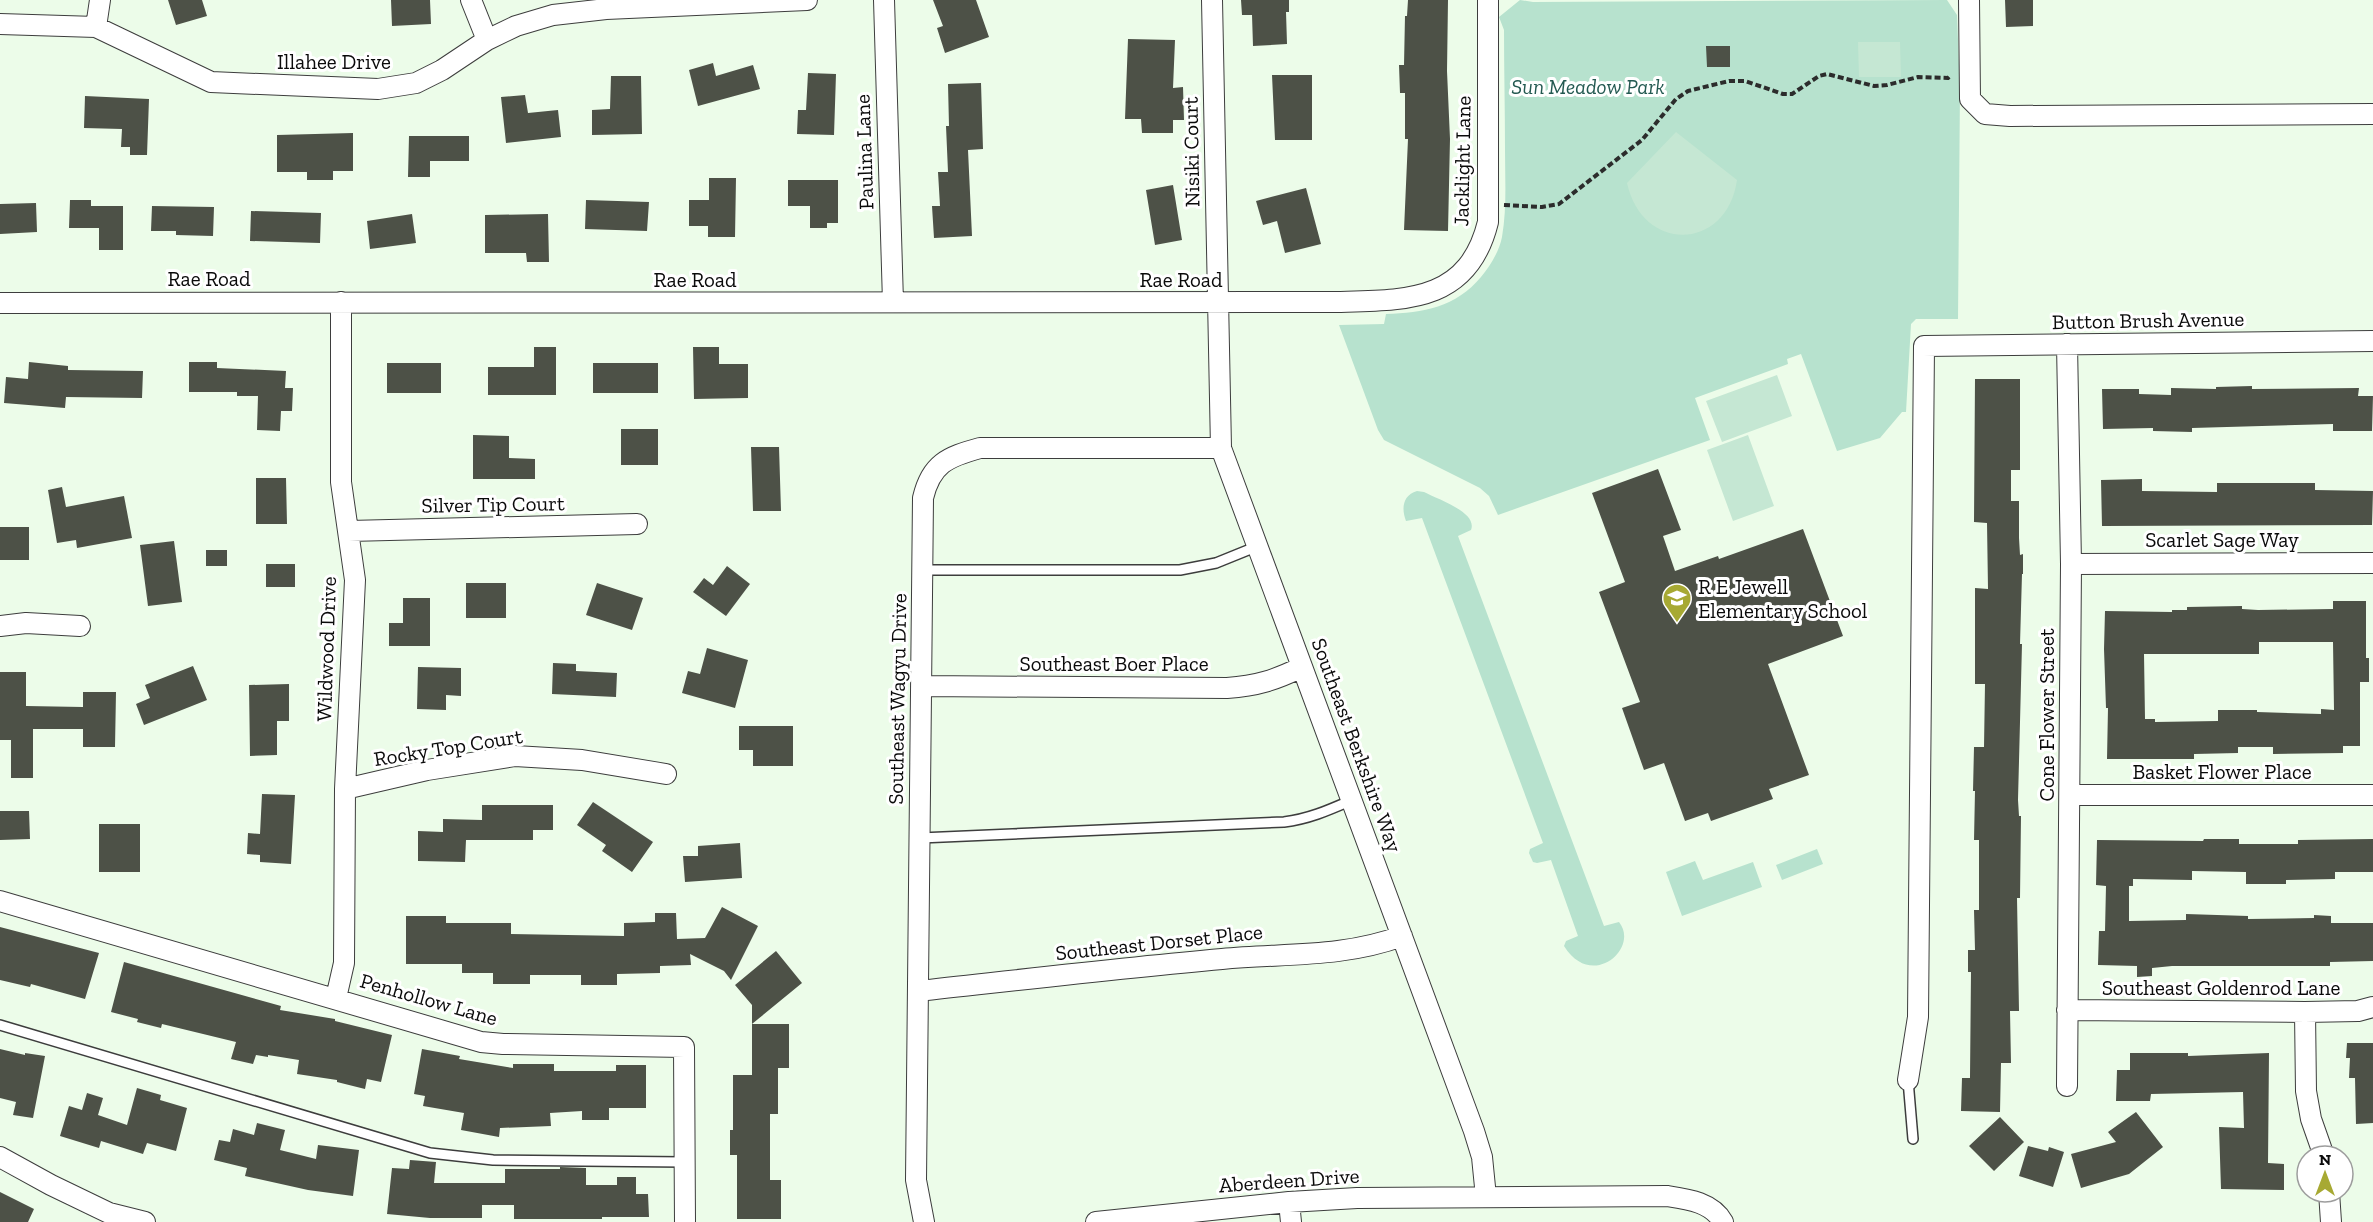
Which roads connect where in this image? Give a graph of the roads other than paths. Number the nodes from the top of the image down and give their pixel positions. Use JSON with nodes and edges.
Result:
{"nodes":[{"id":1,"x":100,"y":0,"type":"edge"},
{"id":2,"x":471,"y":0,"type":"edge"},
{"id":3,"x":807,"y":0,"type":"edge"},
{"id":4,"x":884,"y":0,"type":"edge"},
{"id":5,"x":1212,"y":0,"type":"edge"},
{"id":6,"x":1488,"y":0,"type":"edge"},
{"id":7,"x":1969,"y":0,"type":"edge"},
{"id":8,"x":606,"y":4,"type":"edge"},
{"id":9,"x":0,"y":24,"type":"edge"},
{"id":10,"x":96,"y":27,"type":"junction"},
{"id":11,"x":487,"y":40,"type":"junction"},
{"id":12,"x":2373,"y":114,"type":"edge"},
{"id":13,"x":1390,"y":301,"type":"joint"},
{"id":14,"x":341,"y":302,"type":"junction"},
{"id":15,"x":892,"y":302,"type":"junction"},
{"id":16,"x":0,"y":303,"type":"edge"},
{"id":17,"x":1218,"y":303,"type":"junction"},
{"id":18,"x":2373,"y":341,"type":"edge"},
{"id":19,"x":2067,"y":345,"type":"junction"},
{"id":20,"x":1221,"y":448,"type":"junction"},
{"id":21,"x":637,"y":524,"type":"dead end"},
{"id":22,"x":349,"y":531,"type":"junction"},
{"id":23,"x":1258,"y":546,"type":"junction"},
{"id":24,"x":2373,"y":562,"type":"edge"},
{"id":25,"x":2071,"y":564,"type":"junction"},
{"id":26,"x":922,"y":570,"type":"junction"},
{"id":27,"x":0,"y":626,"type":"edge"},
{"id":28,"x":80,"y":626,"type":"dead end"},
{"id":29,"x":1302,"y":667,"type":"junction"},
{"id":30,"x":921,"y":686,"type":"junction"},
{"id":31,"x":666,"y":774,"type":"dead end"},
{"id":32,"x":345,"y":789,"type":"junction"},
{"id":33,"x":2070,"y":795,"type":"junction"},
{"id":34,"x":2373,"y":795,"type":"edge"},
{"id":35,"x":1352,"y":800,"type":"junction"},
{"id":36,"x":920,"y":838,"type":"junction"},
{"id":37,"x":0,"y":901,"type":"edge"},
{"id":38,"x":1402,"y":936,"type":"junction"},
{"id":39,"x":918,"y":991,"type":"junction"},
{"id":40,"x":336,"y":998,"type":"junction"},
{"id":41,"x":2373,"y":1007,"type":"edge"},
{"id":42,"x":2067,"y":1010,"type":"junction"},
{"id":43,"x":2305,"y":1012,"type":"junction"},
{"id":44,"x":0,"y":1025,"type":"edge"},
{"id":45,"x":1908,"y":1080,"type":"joint"},
{"id":46,"x":2067,"y":1086,"type":"dead end"},
{"id":47,"x":1913,"y":1139,"type":"dead end"},
{"id":48,"x":2320,"y":1144,"type":"edge"},
{"id":49,"x":0,"y":1157,"type":"edge"},
{"id":50,"x":684,"y":1162,"type":"junction"},
{"id":51,"x":1486,"y":1197,"type":"junction"},
{"id":52,"x":1289,"y":1202,"type":"junction"},
{"id":53,"x":2330,"y":1204,"type":"edge"},
{"id":54,"x":145,"y":1222,"type":"edge"},
{"id":55,"x":685,"y":1222,"type":"edge"},
{"id":56,"x":924,"y":1222,"type":"edge"},
{"id":57,"x":1096,"y":1222,"type":"edge"},
{"id":58,"x":1291,"y":1222,"type":"edge"},
{"id":59,"x":1723,"y":1222,"type":"edge"},
{"id":60,"x":2331,"y":1222,"type":"edge"}],
"edges":[{"from":1,"to":10,"type":"street"},
{"from":2,"to":11,"type":"street"},
{"from":3,"to":8,"type":"street","name":"Illahee Drive"},
{"from":4,"to":15,"type":"street","name":"Paulina Lane"},
{"from":5,"to":17,"type":"street","name":"Nisiki Court"},
{"from":6,"to":13,"type":"street","name":"Jacklight Lane"},
{"from":7,"to":12,"type":"street"},
{"from":8,"to":11,"type":"street","name":"Illahee Drive"},
{"from":9,"to":10,"type":"street","name":"Illahee Drive"},
{"from":10,"to":11,"type":"street","name":"Illahee Drive"},
{"from":13,"to":17,"type":"street","name":"Rae Road"},
{"from":14,"to":15,"type":"street","name":"Rae Road"},
{"from":14,"to":16,"type":"street","name":"Rae Road"},
{"from":14,"to":22,"type":"street","name":"Wildwood Drive"},
{"from":15,"to":17,"type":"street","name":"Rae Road"},
{"from":17,"to":20,"type":"street","name":"Southeast Berkshire Way"},
{"from":18,"to":19,"type":"street","name":"Button Brush Avenue"},
{"from":19,"to":25,"type":"street","name":"Cone Flower Street"},
{"from":19,"to":45,"type":"street","name":"Button Brush Avenue"},
{"from":20,"to":23,"type":"street","name":"Southeast Berkshire Way"},
{"from":20,"to":26,"type":"street","name":"Southeast Wagyu Drive"},
{"from":21,"to":22,"type":"street","name":"Silver Tip Court"},
{"from":22,"to":32,"type":"street","name":"Wildwood Drive"},
{"from":23,"to":26,"type":"lane"},
{"from":23,"to":29,"type":"street","name":"Southeast Berkshire Way"},
{"from":24,"to":25,"type":"street","name":"Scarlet Sage Way"},
{"from":25,"to":33,"type":"street","name":"Cone Flower Street"},
{"from":26,"to":30,"type":"street","name":"Southeast Wagyu Drive"},
{"from":27,"to":28,"type":"street"},
{"from":29,"to":30,"type":"street","name":"Southeast Boer Place"},
{"from":29,"to":35,"type":"street","name":"Southeast Berkshire Way"},
{"from":30,"to":36,"type":"street","name":"Southeast Wagyu Drive"},
{"from":31,"to":32,"type":"street","name":"Rocky Top Court"},
{"from":32,"to":40,"type":"street","name":"Wildwood Drive"},
{"from":33,"to":34,"type":"street","name":"Basket Flower Place"},
{"from":33,"to":42,"type":"street","name":"Cone Flower Street"},
{"from":35,"to":36,"type":"lane"},
{"from":35,"to":38,"type":"street","name":"Southeast Berkshire Way"},
{"from":36,"to":39,"type":"street","name":"Southeast Wagyu Drive"},
{"from":37,"to":40,"type":"street","name":"Penhollow Lane"},
{"from":38,"to":39,"type":"street","name":"Southeast Dorset Place"},
{"from":38,"to":51,"type":"street","name":"Southeast Berkshire Way"},
{"from":39,"to":56,"type":"street","name":"Southeast Wagyu Drive"},
{"from":40,"to":50,"type":"street","name":"Penhollow Lane"},
{"from":41,"to":43,"type":"street","name":"Southeast Goldenrod Lane"},
{"from":42,"to":43,"type":"street","name":"Southeast Goldenrod Lane"},
{"from":42,"to":46,"type":"street","name":"Cone Flower Street"},
{"from":43,"to":48,"type":"street"},
{"from":44,"to":50,"type":"lane"},
{"from":45,"to":47,"type":"lane"},
{"from":49,"to":54,"type":"street"},
{"from":50,"to":55,"type":"street","name":"Penhollow Lane"},
{"from":51,"to":52,"type":"street","name":"Aberdeen Drive"},
{"from":51,"to":59,"type":"street","name":"Aberdeen Drive"},
{"from":52,"to":57,"type":"street","name":"Aberdeen Drive"},
{"from":52,"to":58,"type":"street"},
{"from":53,"to":60,"type":"street"}]}
